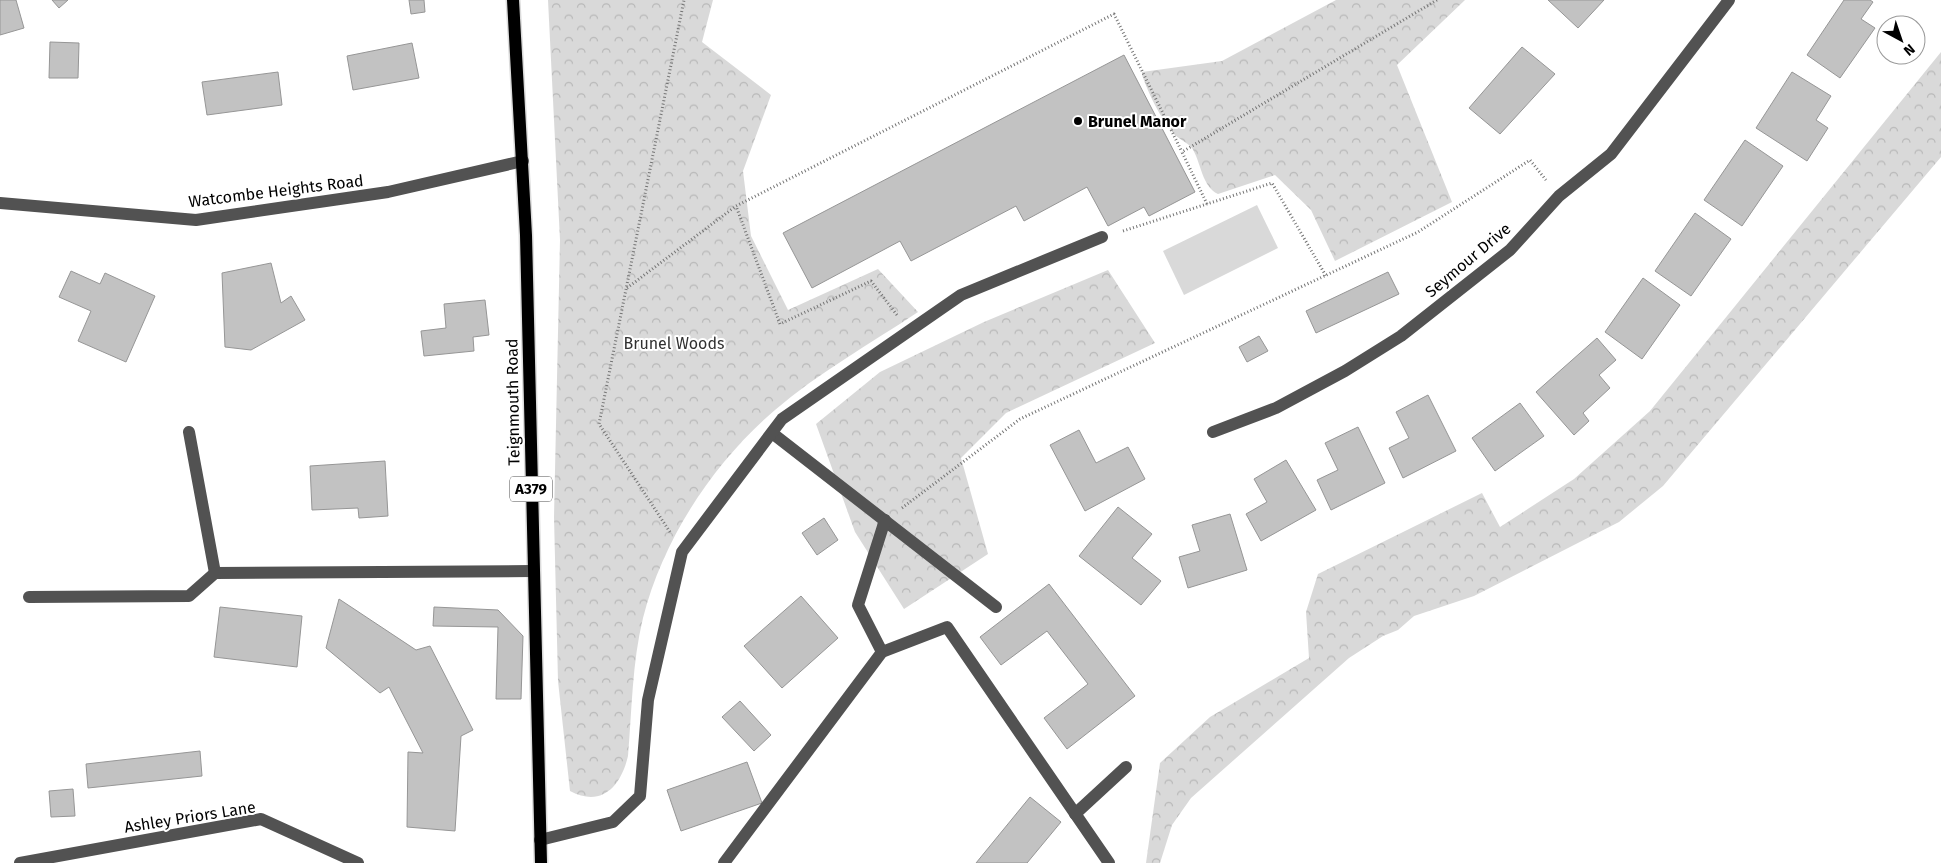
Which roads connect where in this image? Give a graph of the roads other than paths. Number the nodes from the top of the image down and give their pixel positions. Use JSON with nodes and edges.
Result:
{"nodes":[{"id":1,"x":513,"y":0,"type":"edge"},
{"id":2,"x":1729,"y":0,"type":"edge"},
{"id":3,"x":522,"y":161,"type":"junction"},
{"id":4,"x":0,"y":203,"type":"edge"},
{"id":5,"x":1102,"y":237,"type":"road end"},
{"id":6,"x":189,"y":432,"type":"dead end"},
{"id":7,"x":1213,"y":432,"type":"dead end"},
{"id":8,"x":772,"y":433,"type":"junction"},
{"id":9,"x":885,"y":520,"type":"junction"},
{"id":10,"x":532,"y":571,"type":"junction"},
{"id":11,"x":215,"y":573,"type":"junction"},
{"id":12,"x":29,"y":597,"type":"dead end"},
{"id":13,"x":996,"y":607,"type":"dead end"},
{"id":14,"x":882,"y":652,"type":"junction"},
{"id":15,"x":1126,"y":767,"type":"dead end"},
{"id":16,"x":1075,"y":814,"type":"junction"},
{"id":17,"x":540,"y":840,"type":"junction"},
{"id":18,"x":538,"y":862,"type":"edge"},
{"id":19,"x":20,"y":863,"type":"edge"},
{"id":20,"x":358,"y":863,"type":"edge"},
{"id":21,"x":724,"y":863,"type":"edge"},
{"id":22,"x":1109,"y":863,"type":"edge"}],
"edges":[{"from":1,"to":3,"type":"main road","name":"Teignmouth Road","number":"A379"},
{"from":2,"to":7,"type":"street","name":"Seymour Drive"},
{"from":3,"to":4,"type":"street","name":"Watcombe Heights Road"},
{"from":3,"to":10,"type":"main road","name":"Teignmouth Road","number":"A379"},
{"from":5,"to":8,"type":"street"},
{"from":6,"to":11,"type":"street"},
{"from":8,"to":9,"type":"street"},
{"from":8,"to":17,"type":"street"},
{"from":9,"to":13,"type":"street"},
{"from":9,"to":14,"type":"street"},
{"from":10,"to":11,"type":"street"},
{"from":10,"to":17,"type":"main road","name":"Teignmouth Road","number":"A379"},
{"from":11,"to":12,"type":"street"},
{"from":14,"to":16,"type":"street"},
{"from":14,"to":21,"type":"street"},
{"from":15,"to":16,"type":"street"},
{"from":16,"to":22,"type":"street"},
{"from":17,"to":18,"type":"main road","name":"Teignmouth Road","number":"A379"},
{"from":19,"to":20,"type":"street","name":"Ashley Priors Lane"}]}
